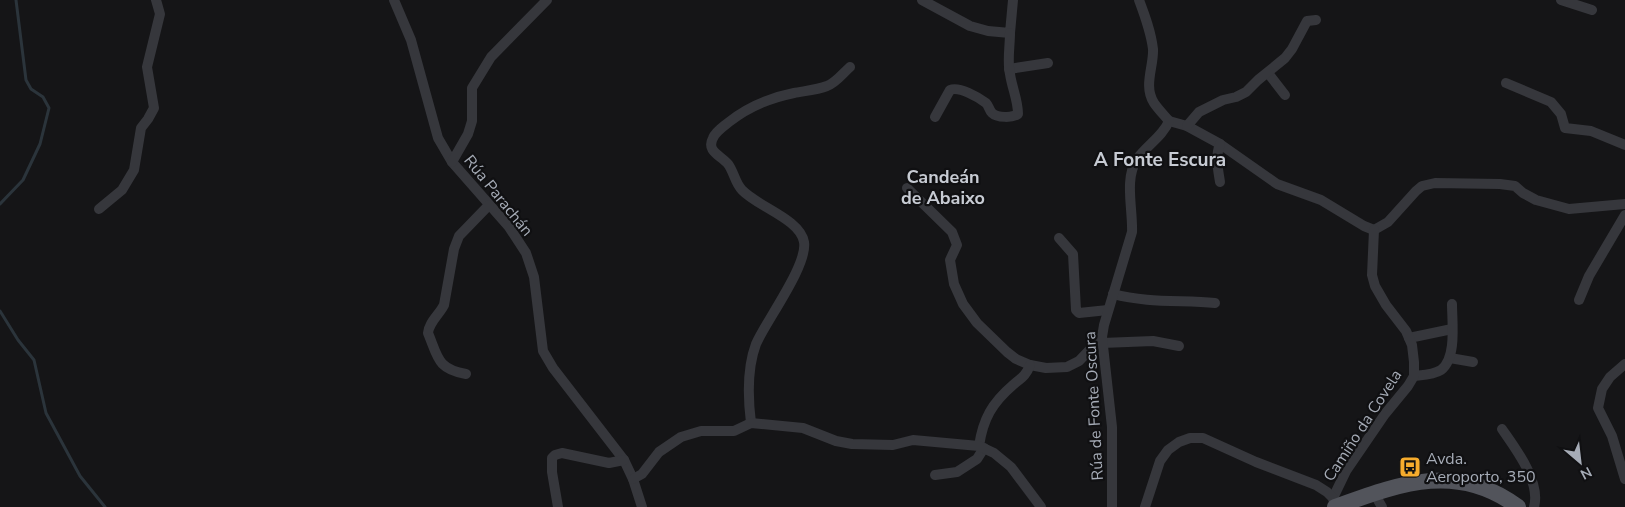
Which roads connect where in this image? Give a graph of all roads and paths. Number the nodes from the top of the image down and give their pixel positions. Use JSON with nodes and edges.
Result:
{"nodes":[{"id":1,"x":156,"y":0,"type":"edge"},
{"id":2,"x":394,"y":0,"type":"edge"},
{"id":3,"x":546,"y":0,"type":"edge"},
{"id":4,"x":922,"y":0,"type":"edge"},
{"id":5,"x":1012,"y":0,"type":"edge"},
{"id":6,"x":1139,"y":0,"type":"edge"},
{"id":7,"x":1561,"y":0,"type":"edge"},
{"id":8,"x":1592,"y":10,"type":"dead end"},
{"id":9,"x":1316,"y":20,"type":"dead end"},
{"id":10,"x":1010,"y":33,"type":"junction"},
{"id":11,"x":1048,"y":63,"type":"dead end"},
{"id":12,"x":850,"y":66,"type":"dead end"},
{"id":13,"x":1009,"y":69,"type":"junction"},
{"id":14,"x":1268,"y":73,"type":"junction"},
{"id":15,"x":1506,"y":84,"type":"dead end"},
{"id":16,"x":1285,"y":95,"type":"dead end"},
{"id":17,"x":935,"y":117,"type":"dead end"},
{"id":18,"x":1169,"y":121,"type":"junction"},
{"id":19,"x":1187,"y":126,"type":"junction"},
{"id":20,"x":1220,"y":144,"type":"junction"},
{"id":21,"x":1625,"y":145,"type":"edge"},
{"id":22,"x":452,"y":162,"type":"junction"},
{"id":23,"x":1220,"y":182,"type":"dead end"},
{"id":24,"x":907,"y":188,"type":"dead end"},
{"id":25,"x":1625,"y":204,"type":"edge"},
{"id":26,"x":489,"y":205,"type":"junction"},
{"id":27,"x":99,"y":209,"type":"dead end"},
{"id":28,"x":1625,"y":215,"type":"edge"},
{"id":29,"x":1374,"y":230,"type":"junction"},
{"id":30,"x":1060,"y":238,"type":"dead end"},
{"id":31,"x":1113,"y":294,"type":"junction"},
{"id":32,"x":1580,"y":300,"type":"dead end"},
{"id":33,"x":1216,"y":303,"type":"dead end"},
{"id":34,"x":1452,"y":304,"type":"dead end"},
{"id":35,"x":1108,"y":310,"type":"junction"},
{"id":36,"x":1452,"y":329,"type":"junction"},
{"id":37,"x":1409,"y":338,"type":"junction"},
{"id":38,"x":1102,"y":340,"type":"junction"},
{"id":39,"x":1179,"y":346,"type":"dead end"},
{"id":40,"x":1450,"y":358,"type":"junction"},
{"id":41,"x":1474,"y":362,"type":"dead end"},
{"id":42,"x":1625,"y":364,"type":"edge"},
{"id":43,"x":1030,"y":365,"type":"junction"},
{"id":44,"x":466,"y":374,"type":"dead end"},
{"id":45,"x":1414,"y":376,"type":"junction"},
{"id":46,"x":751,"y":423,"type":"junction"},
{"id":47,"x":1502,"y":429,"type":"dead end"},
{"id":48,"x":982,"y":447,"type":"junction"},
{"id":49,"x":624,"y":460,"type":"junction"},
{"id":50,"x":935,"y":476,"type":"dead end"},
{"id":51,"x":633,"y":479,"type":"junction"},
{"id":52,"x":1625,"y":479,"type":"edge"},
{"id":53,"x":1378,"y":500,"type":"edge"},
{"id":54,"x":1335,"y":504,"type":"edge"},
{"id":55,"x":558,"y":507,"type":"edge"},
{"id":56,"x":642,"y":507,"type":"edge"},
{"id":57,"x":1041,"y":507,"type":"edge"},
{"id":58,"x":1112,"y":507,"type":"edge"},
{"id":59,"x":1145,"y":507,"type":"edge"},
{"id":60,"x":1518,"y":507,"type":"edge"},
{"id":61,"x":1534,"y":507,"type":"edge"}],
"edges":[{"from":1,"to":27,"type":"street"},
{"from":2,"to":22,"type":"street","name":"Rúa Parachán"},
{"from":3,"to":22,"type":"street"},
{"from":4,"to":10,"type":"street"},
{"from":5,"to":10,"type":"street"},
{"from":6,"to":18,"type":"street"},
{"from":7,"to":8,"type":"street"},
{"from":9,"to":14,"type":"street"},
{"from":10,"to":13,"type":"street"},
{"from":11,"to":13,"type":"street"},
{"from":12,"to":46,"type":"street"},
{"from":13,"to":17,"type":"street"},
{"from":14,"to":16,"type":"street"},
{"from":14,"to":19,"type":"street"},
{"from":15,"to":21,"type":"street"},
{"from":18,"to":19,"type":"street"},
{"from":18,"to":31,"type":"street","name":"Rúa de Fonte Oscura"},
{"from":19,"to":20,"type":"street"},
{"from":20,"to":23,"type":"street"},
{"from":20,"to":29,"type":"street"},
{"from":22,"to":26,"type":"street","name":"Rúa Parachán"},
{"from":24,"to":43,"type":"street"},
{"from":25,"to":29,"type":"street"},
{"from":26,"to":44,"type":"street"},
{"from":26,"to":49,"type":"street","name":"Rúa Parachán"},
{"from":28,"to":32,"type":"street"},
{"from":29,"to":37,"type":"street","name":"Camiño da Covela"},
{"from":30,"to":35,"type":"street"},
{"from":31,"to":33,"type":"street"},
{"from":31,"to":35,"type":"street","name":"Rúa de Fonte Oscura"},
{"from":34,"to":36,"type":"street"},
{"from":35,"to":38,"type":"street","name":"Rúa de Fonte Oscura"},
{"from":36,"to":37,"type":"street"},
{"from":36,"to":40,"type":"street"},
{"from":37,"to":45,"type":"street","name":"Camiño da Covela"},
{"from":38,"to":39,"type":"street"},
{"from":38,"to":43,"type":"street"},
{"from":38,"to":58,"type":"street","name":"Rúa de Fonte Oscura"},
{"from":40,"to":41,"type":"street"},
{"from":40,"to":45,"type":"street"},
{"from":42,"to":52,"type":"street"},
{"from":43,"to":48,"type":"street"},
{"from":45,"to":54,"type":"street","name":"Camiño da Covela"},
{"from":46,"to":48,"type":"street"},
{"from":46,"to":51,"type":"street"},
{"from":47,"to":61,"type":"street"},
{"from":48,"to":50,"type":"street"},
{"from":48,"to":57,"type":"street"},
{"from":49,"to":51,"type":"street","name":"Rúa Parachán"},
{"from":49,"to":55,"type":"street"},
{"from":51,"to":56,"type":"street","name":"Rúa Parachán"},
{"from":53,"to":54,"type":"main road"},
{"from":53,"to":60,"type":"main road"},
{"from":54,"to":59,"type":"street"}]}
